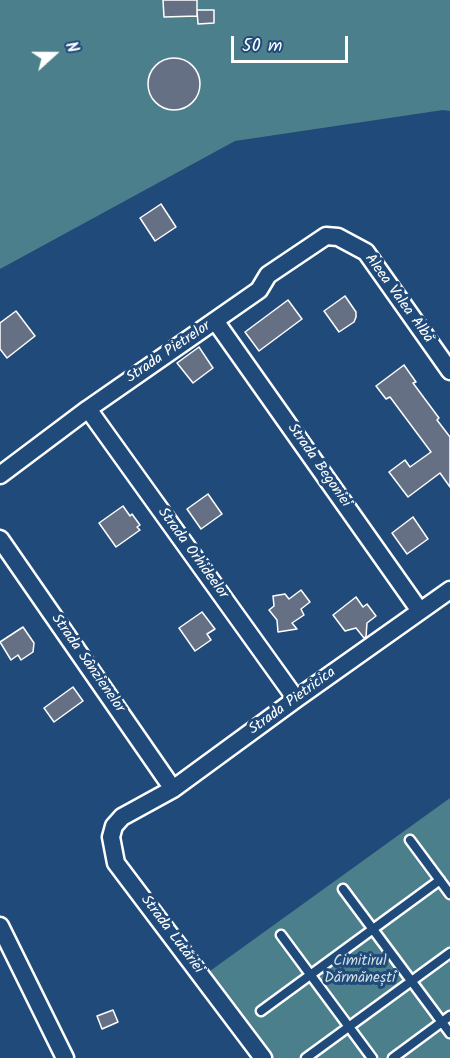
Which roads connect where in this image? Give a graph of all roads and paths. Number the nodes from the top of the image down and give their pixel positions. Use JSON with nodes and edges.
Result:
{"nodes":[{"id":1,"x":338,"y":237,"type":"joint"},
{"id":2,"x":216,"y":322,"type":"junction"},
{"id":3,"x":450,"y":370,"type":"edge"},
{"id":4,"x":88,"y":409,"type":"junction"},
{"id":5,"x":0,"y":475,"type":"edge"},
{"id":6,"x":0,"y":539,"type":"edge"},
{"id":7,"x":450,"y":590,"type":"edge"},
{"id":8,"x":420,"y":611,"type":"junction"},
{"id":9,"x":296,"y":699,"type":"junction"},
{"id":10,"x":173,"y":789,"type":"junction"},
{"id":11,"x":134,"y":810,"type":"joint"},
{"id":12,"x":410,"y":840,"type":"dead end"},
{"id":13,"x":440,"y":880,"type":"junction"},
{"id":14,"x":343,"y":889,"type":"dead end"},
{"id":15,"x":450,"y":894,"type":"edge"},
{"id":16,"x":0,"y":926,"type":"edge"},
{"id":17,"x":373,"y":929,"type":"junction"},
{"id":18,"x":282,"y":935,"type":"dead end"},
{"id":19,"x":450,"y":952,"type":"edge"},
{"id":20,"x":311,"y":975,"type":"junction"},
{"id":21,"x":411,"y":981,"type":"junction"},
{"id":22,"x":261,"y":1011,"type":"dead end"},
{"id":23,"x":450,"y":1016,"type":"edge"},
{"id":24,"x":442,"y":1022,"type":"junction"},
{"id":25,"x":349,"y":1026,"type":"junction"},
{"id":26,"x":450,"y":1033,"type":"edge"},
{"id":27,"x":65,"y":1058,"type":"edge"},
{"id":28,"x":263,"y":1058,"type":"edge"},
{"id":29,"x":306,"y":1058,"type":"edge"},
{"id":30,"x":372,"y":1058,"type":"edge"},
{"id":31,"x":393,"y":1058,"type":"edge"}],
"edges":[{"from":1,"to":2,"type":"street","name":"Strada Pietrelor"},
{"from":1,"to":3,"type":"street","name":"Aleea Valea Albă"},
{"from":2,"to":4,"type":"street","name":"Strada Pietrelor"},
{"from":2,"to":8,"type":"street","name":"Strada Begoniei"},
{"from":4,"to":5,"type":"street","name":"Strada Pietrelor"},
{"from":4,"to":9,"type":"street","name":"Strada Orhideelor"},
{"from":6,"to":10,"type":"street","name":"Strada Sânzienelor"},
{"from":7,"to":8,"type":"street","name":"Strada Pietricica"},
{"from":8,"to":9,"type":"street","name":"Strada Pietricica"},
{"from":9,"to":10,"type":"street","name":"Strada Pietricica"},
{"from":10,"to":11,"type":"street","name":"Strada Pietricica"},
{"from":11,"to":28,"type":"street","name":"Strada Lutăriei"},
{"from":12,"to":13,"type":"lane"},
{"from":13,"to":15,"type":"lane"},
{"from":13,"to":17,"type":"lane"},
{"from":14,"to":17,"type":"lane"},
{"from":16,"to":27,"type":"street"},
{"from":17,"to":20,"type":"lane"},
{"from":17,"to":21,"type":"lane"},
{"from":18,"to":20,"type":"lane"},
{"from":19,"to":21,"type":"lane"},
{"from":20,"to":22,"type":"lane"},
{"from":20,"to":25,"type":"lane"},
{"from":21,"to":24,"type":"lane"},
{"from":21,"to":25,"type":"lane"},
{"from":23,"to":24,"type":"lane"},
{"from":24,"to":26,"type":"lane"},
{"from":24,"to":31,"type":"lane"},
{"from":25,"to":29,"type":"lane"},
{"from":25,"to":30,"type":"lane"}]}
